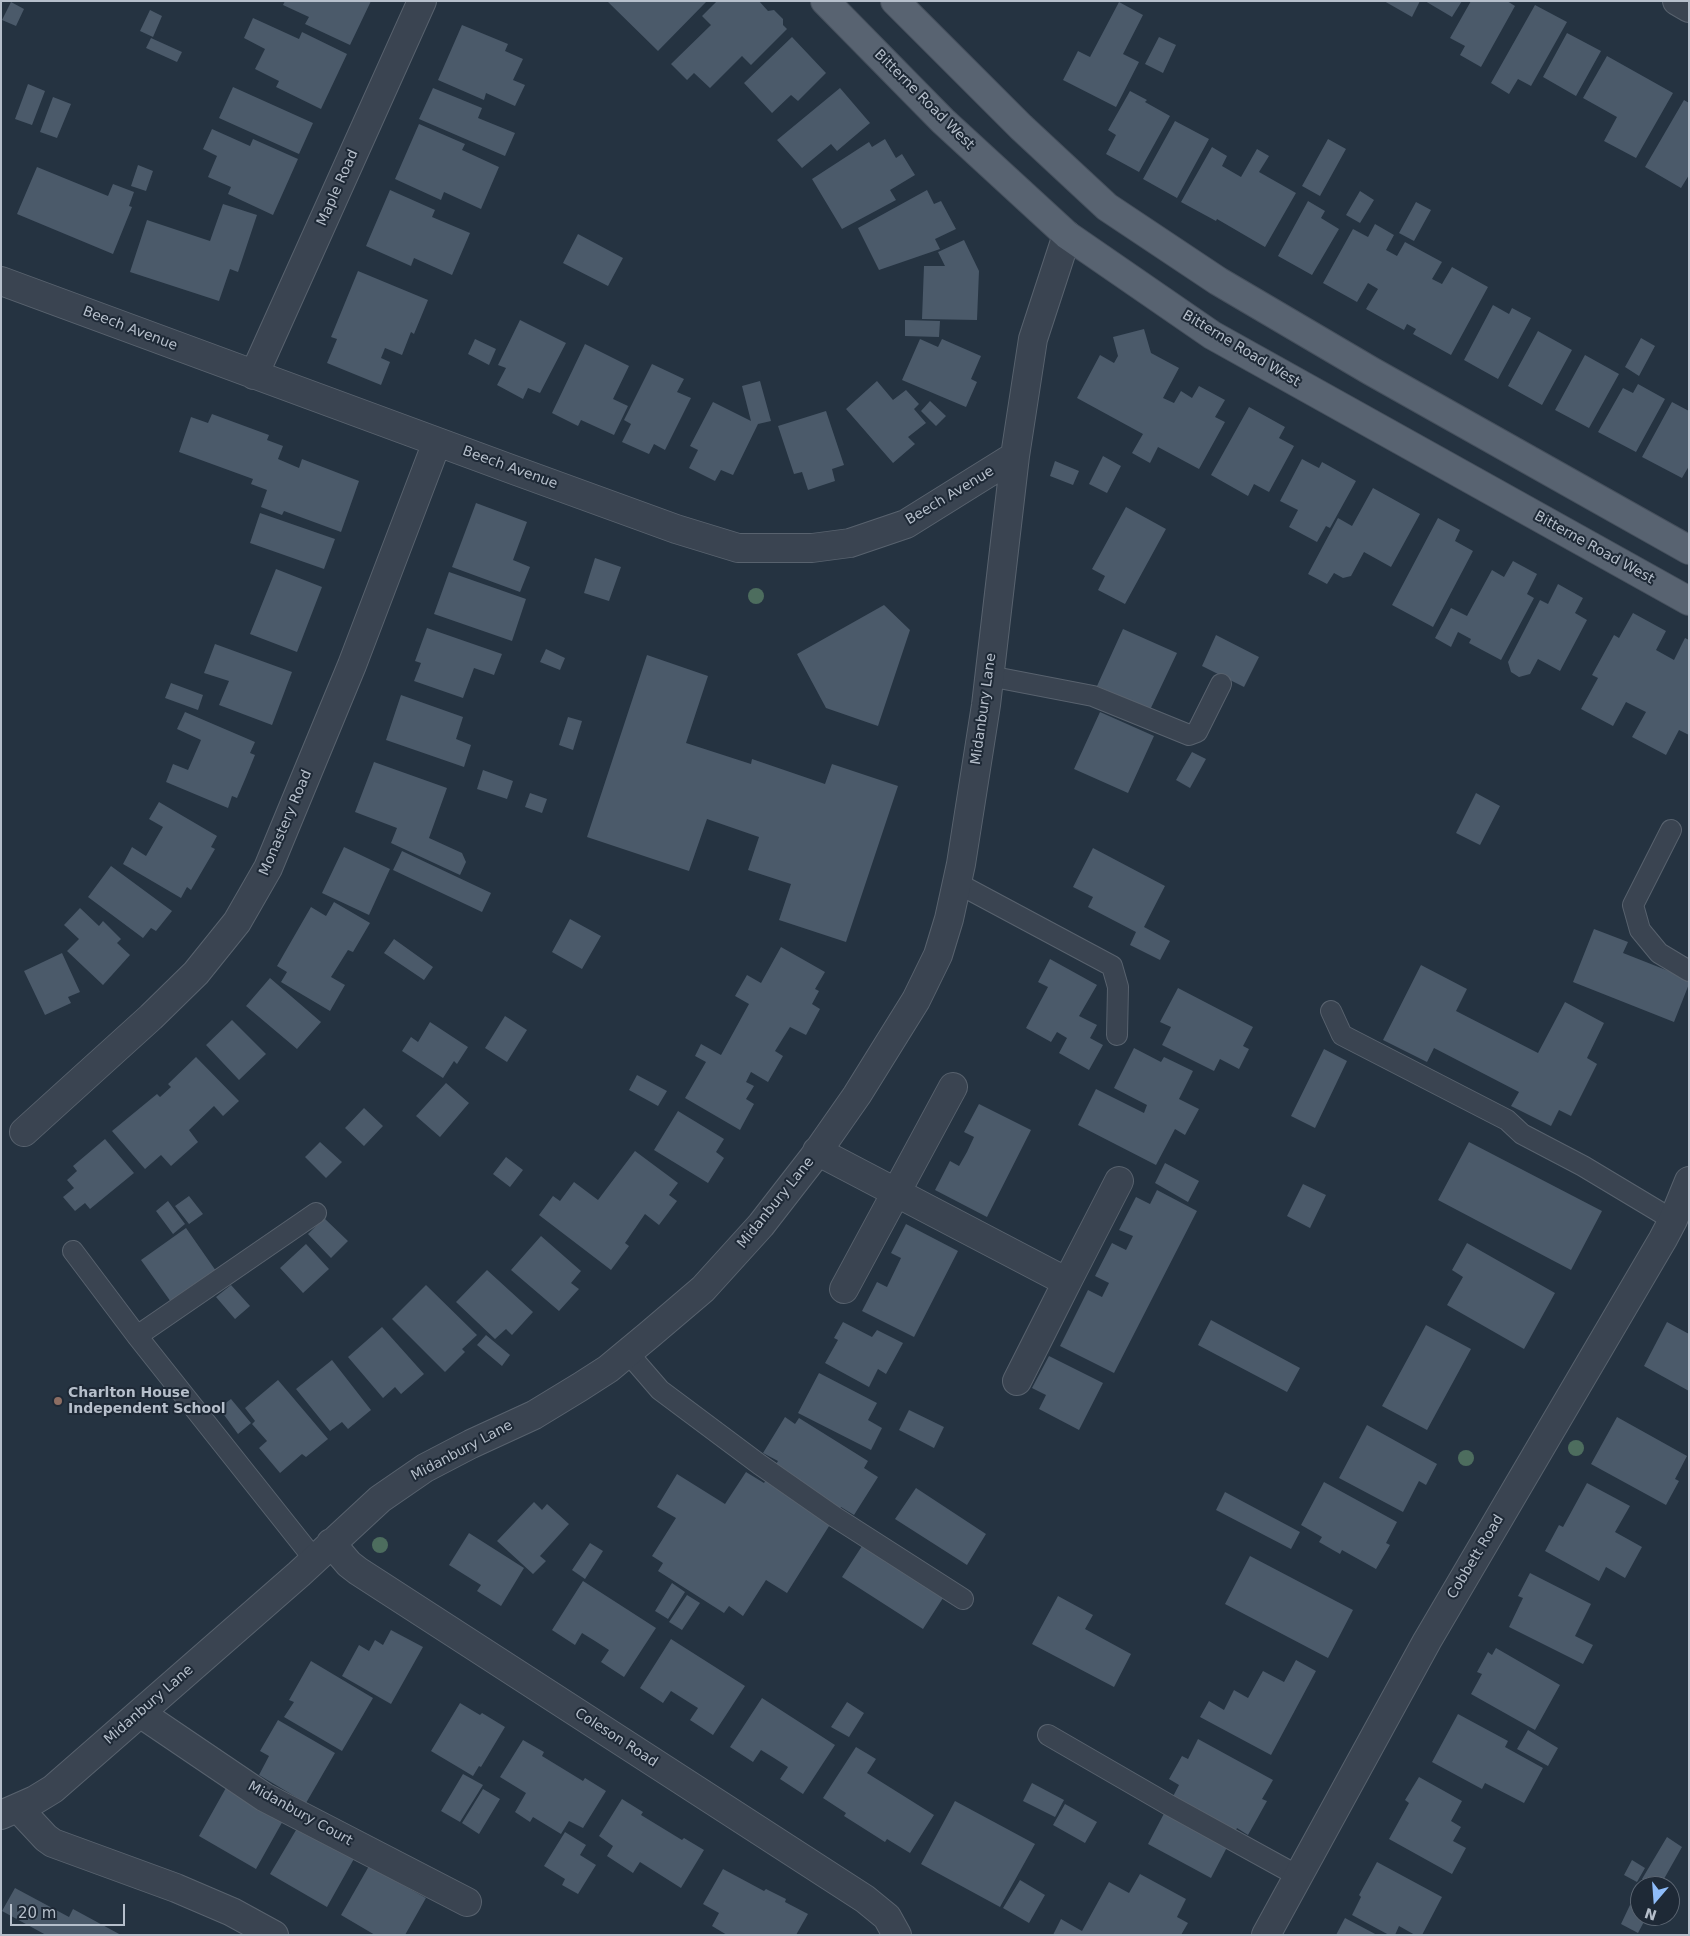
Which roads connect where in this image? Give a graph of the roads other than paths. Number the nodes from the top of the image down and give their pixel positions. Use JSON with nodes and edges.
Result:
{"nodes":[{"id":1,"x":422,"y":1,"type":"edge"},
{"id":2,"x":825,"y":1,"type":"edge"},
{"id":3,"x":895,"y":1,"type":"edge"},
{"id":4,"x":1678,"y":1,"type":"edge"},
{"id":5,"x":1689,"y":8,"type":"edge"},
{"id":6,"x":1067,"y":236,"type":"junction"},
{"id":7,"x":1,"y":281,"type":"edge"},
{"id":8,"x":254,"y":376,"type":"junction"},
{"id":9,"x":437,"y":442,"type":"junction"},
{"id":10,"x":1015,"y":456,"type":"junction"},
{"id":11,"x":1689,"y":550,"type":"edge"},
{"id":12,"x":1689,"y":602,"type":"edge"},
{"id":13,"x":989,"y":676,"type":"junction"},
{"id":14,"x":1221,"y":684,"type":"dead end"},
{"id":15,"x":1671,"y":830,"type":"dead end"},
{"id":16,"x":957,"y":883,"type":"junction"},
{"id":17,"x":1689,"y":971,"type":"edge"},
{"id":18,"x":1331,"y":1011,"type":"dead end"},
{"id":19,"x":1117,"y":1035,"type":"dead end"},
{"id":20,"x":953,"y":1087,"type":"dead end"},
{"id":21,"x":24,"y":1132,"type":"dead end"},
{"id":22,"x":817,"y":1152,"type":"junction"},
{"id":23,"x":1119,"y":1181,"type":"dead end"},
{"id":24,"x":1689,"y":1181,"type":"edge"},
{"id":25,"x":896,"y":1192,"type":"junction"},
{"id":26,"x":316,"y":1213,"type":"dead end"},
{"id":27,"x":1681,"y":1217,"type":"edge"},
{"id":28,"x":72,"y":1250,"type":"dead end"},
{"id":29,"x":1067,"y":1282,"type":"junction"},
{"id":30,"x":844,"y":1289,"type":"dead end"},
{"id":31,"x":138,"y":1336,"type":"junction"},
{"id":32,"x":628,"y":1353,"type":"junction"},
{"id":33,"x":1017,"y":1381,"type":"dead end"},
{"id":34,"x":322,"y":1551,"type":"junction"},
{"id":35,"x":963,"y":1600,"type":"dead end"},
{"id":36,"x":140,"y":1713,"type":"junction"},
{"id":37,"x":1048,"y":1735,"type":"dead end"},
{"id":38,"x":10,"y":1812,"type":"edge"},
{"id":39,"x":1298,"y":1876,"type":"junction"},
{"id":40,"x":467,"y":1902,"type":"dead end"},
{"id":41,"x":274,"y":1935,"type":"edge"},
{"id":42,"x":897,"y":1935,"type":"edge"},
{"id":43,"x":1266,"y":1935,"type":"edge"}],
"edges":[{"from":1,"to":8,"type":"street","name":"Maple Road"},
{"from":2,"to":6,"type":"main road","name":"Bitterne Road West"},
{"from":3,"to":11,"type":"main road"},
{"from":4,"to":5,"type":"street"},
{"from":6,"to":10,"type":"street","name":"Midanbury Lane"},
{"from":6,"to":12,"type":"main road","name":"Bitterne Road West"},
{"from":7,"to":8,"type":"street","name":"Beech Avenue"},
{"from":8,"to":9,"type":"street","name":"Beech Avenue"},
{"from":9,"to":10,"type":"street","name":"Beech Avenue"},
{"from":9,"to":21,"type":"street","name":"Monastery Road"},
{"from":10,"to":13,"type":"street","name":"Midanbury Lane"},
{"from":13,"to":14,"type":"lane"},
{"from":13,"to":16,"type":"street","name":"Midanbury Lane"},
{"from":15,"to":17,"type":"lane"},
{"from":16,"to":19,"type":"lane"},
{"from":16,"to":22,"type":"street","name":"Midanbury Lane"},
{"from":18,"to":27,"type":"lane"},
{"from":20,"to":25,"type":"street"},
{"from":22,"to":25,"type":"street","name":"Midanbury Lane"},
{"from":22,"to":32,"type":"street","name":"Midanbury Lane"},
{"from":23,"to":29,"type":"street"},
{"from":24,"to":27,"type":"street","name":"Cobbett Road"},
{"from":25,"to":29,"type":"street","name":"Midanbury Lane"},
{"from":25,"to":30,"type":"street"},
{"from":26,"to":31,"type":"lane"},
{"from":27,"to":39,"type":"street","name":"Cobbett Road"},
{"from":28,"to":31,"type":"lane"},
{"from":29,"to":33,"type":"street"},
{"from":31,"to":34,"type":"lane"},
{"from":32,"to":34,"type":"street","name":"Midanbury Lane"},
{"from":32,"to":35,"type":"lane"},
{"from":34,"to":36,"type":"street","name":"Midanbury Lane"},
{"from":34,"to":42,"type":"street","name":"Coleson Road"},
{"from":36,"to":38,"type":"street","name":"Midanbury Lane"},
{"from":36,"to":40,"type":"street","name":"Midanbury Court"},
{"from":37,"to":39,"type":"lane"},
{"from":38,"to":41,"type":"street"},
{"from":39,"to":43,"type":"street","name":"Cobbett Road"}]}
